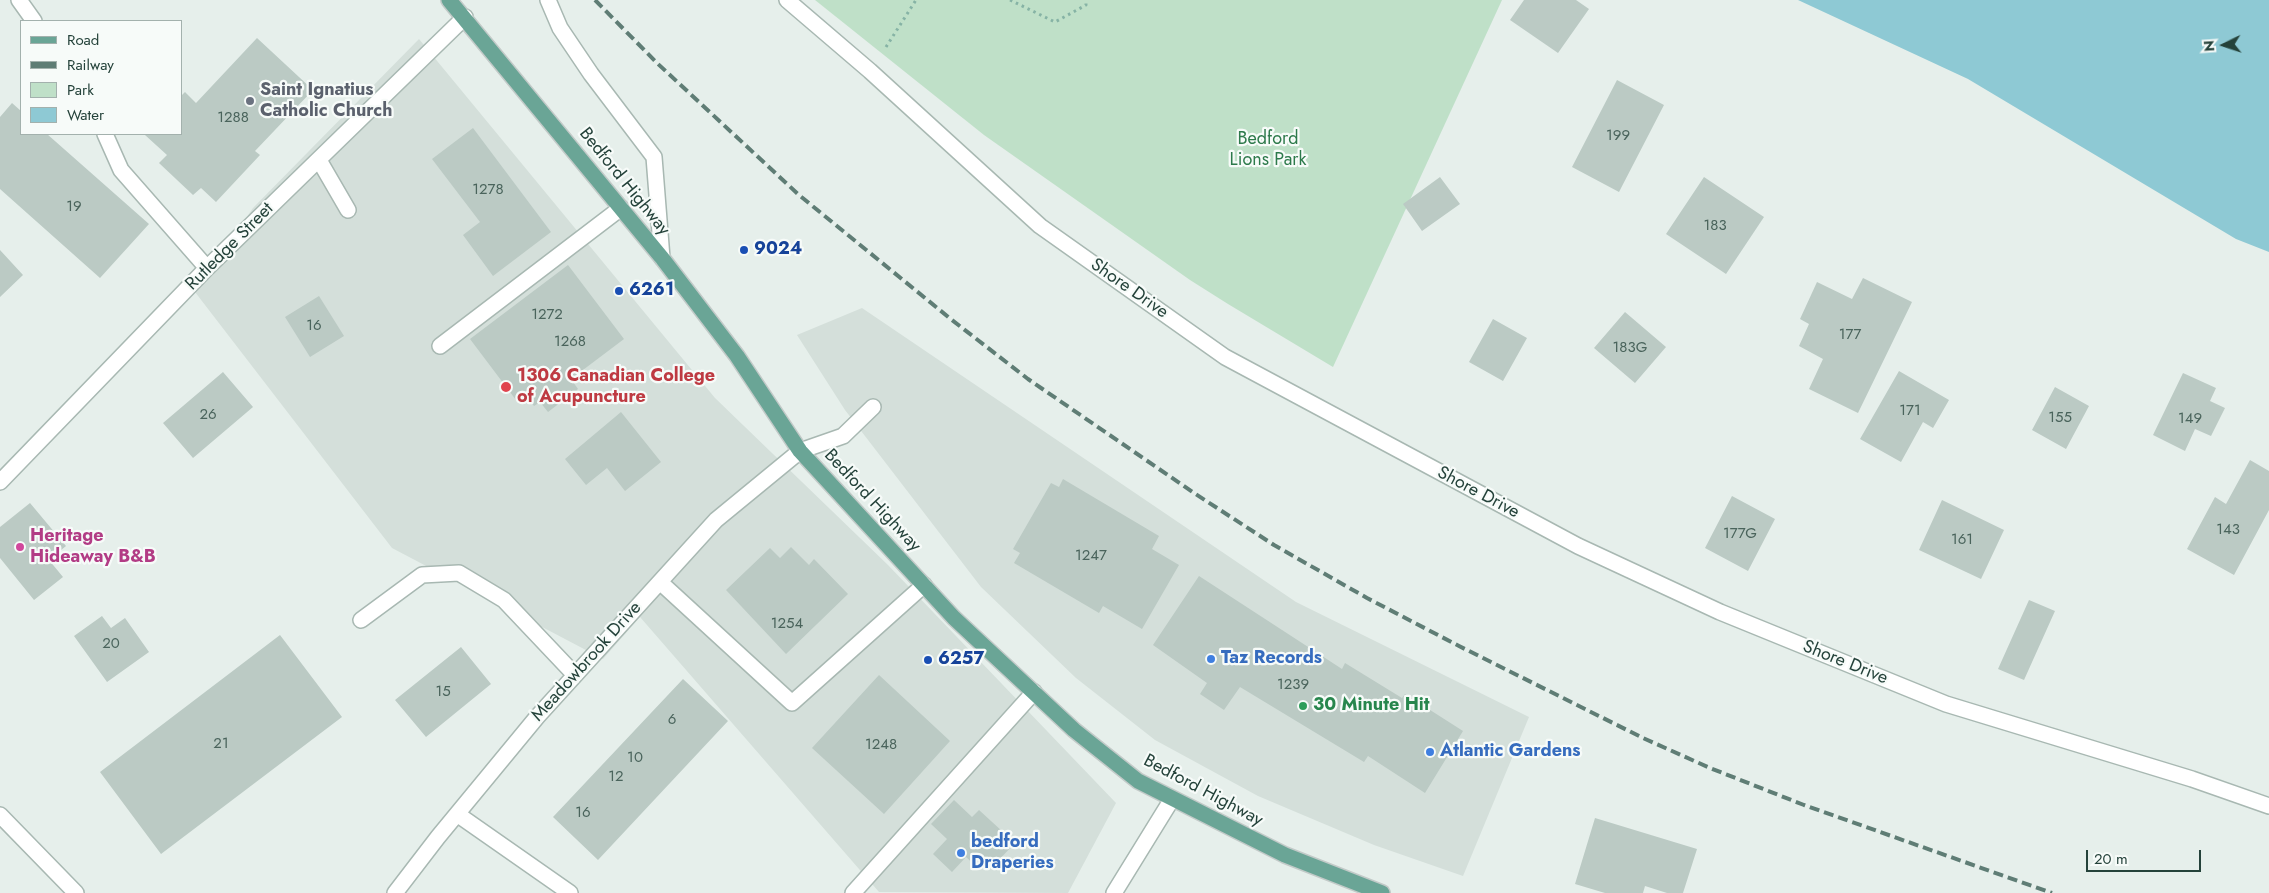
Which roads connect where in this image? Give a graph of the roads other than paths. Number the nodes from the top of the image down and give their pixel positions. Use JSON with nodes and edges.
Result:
{"nodes":[{"id":1,"x":19,"y":0,"type":"edge"},
{"id":2,"x":449,"y":0,"type":"edge"},
{"id":3,"x":548,"y":0,"type":"edge"},
{"id":4,"x":787,"y":0,"type":"edge"},
{"id":5,"x":465,"y":17,"type":"junction"},
{"id":6,"x":33,"y":20,"type":"edge"},
{"id":7,"x":106,"y":135,"type":"edge"},
{"id":8,"x":319,"y":160,"type":"junction"},
{"id":9,"x":621,"y":208,"type":"junction"},
{"id":10,"x":348,"y":210,"type":"dead end"},
{"id":11,"x":662,"y":258,"type":"junction"},
{"id":12,"x":207,"y":268,"type":"junction"},
{"id":13,"x":440,"y":346,"type":"dead end"},
{"id":14,"x":873,"y":407,"type":"dead end"},
{"id":15,"x":800,"y":451,"type":"junction"},
{"id":16,"x":1,"y":479,"type":"edge"},
{"id":17,"x":660,"y":582,"type":"junction"},
{"id":18,"x":924,"y":585,"type":"junction"},
{"id":19,"x":360,"y":620,"type":"dead end"},
{"id":20,"x":575,"y":675,"type":"junction"},
{"id":21,"x":1034,"y":692,"type":"junction"},
{"id":22,"x":1172,"y":799,"type":"junction"},
{"id":23,"x":2269,"y":806,"type":"edge"},
{"id":24,"x":457,"y":814,"type":"junction"},
{"id":25,"x":0,"y":815,"type":"edge"},
{"id":26,"x":76,"y":893,"type":"edge"},
{"id":27,"x":395,"y":893,"type":"edge"},
{"id":28,"x":570,"y":893,"type":"edge"},
{"id":29,"x":853,"y":893,"type":"edge"},
{"id":30,"x":1114,"y":893,"type":"edge"},
{"id":31,"x":1382,"y":893,"type":"edge"}],
"edges":[{"from":1,"to":6,"type":"street"},
{"from":2,"to":5,"type":"main road","name":"Bedford Highway"},
{"from":3,"to":11,"type":"street"},
{"from":4,"to":23,"type":"street","name":"Shore Drive"},
{"from":5,"to":8,"type":"street","name":"Rutledge Street"},
{"from":5,"to":9,"type":"main road","name":"Bedford Highway"},
{"from":7,"to":12,"type":"street"},
{"from":8,"to":10,"type":"street"},
{"from":8,"to":12,"type":"street","name":"Rutledge Street"},
{"from":9,"to":11,"type":"main road","name":"Bedford Highway"},
{"from":9,"to":13,"type":"street"},
{"from":11,"to":15,"type":"main road","name":"Bedford Highway"},
{"from":12,"to":16,"type":"street","name":"Rutledge Street"},
{"from":14,"to":15,"type":"street"},
{"from":15,"to":17,"type":"street","name":"Meadowbrook Drive"},
{"from":15,"to":18,"type":"main road","name":"Bedford Highway"},
{"from":17,"to":18,"type":"street"},
{"from":17,"to":20,"type":"street","name":"Meadowbrook Drive"},
{"from":18,"to":21,"type":"main road","name":"Bedford Highway"},
{"from":19,"to":20,"type":"street"},
{"from":20,"to":24,"type":"street","name":"Meadowbrook Drive"},
{"from":21,"to":22,"type":"main road","name":"Bedford Highway"},
{"from":21,"to":29,"type":"street"},
{"from":22,"to":30,"type":"street"},
{"from":22,"to":31,"type":"main road","name":"Bedford Highway"},
{"from":24,"to":27,"type":"street","name":"Meadowbrook Drive"},
{"from":24,"to":28,"type":"street"},
{"from":25,"to":26,"type":"street"}]}
